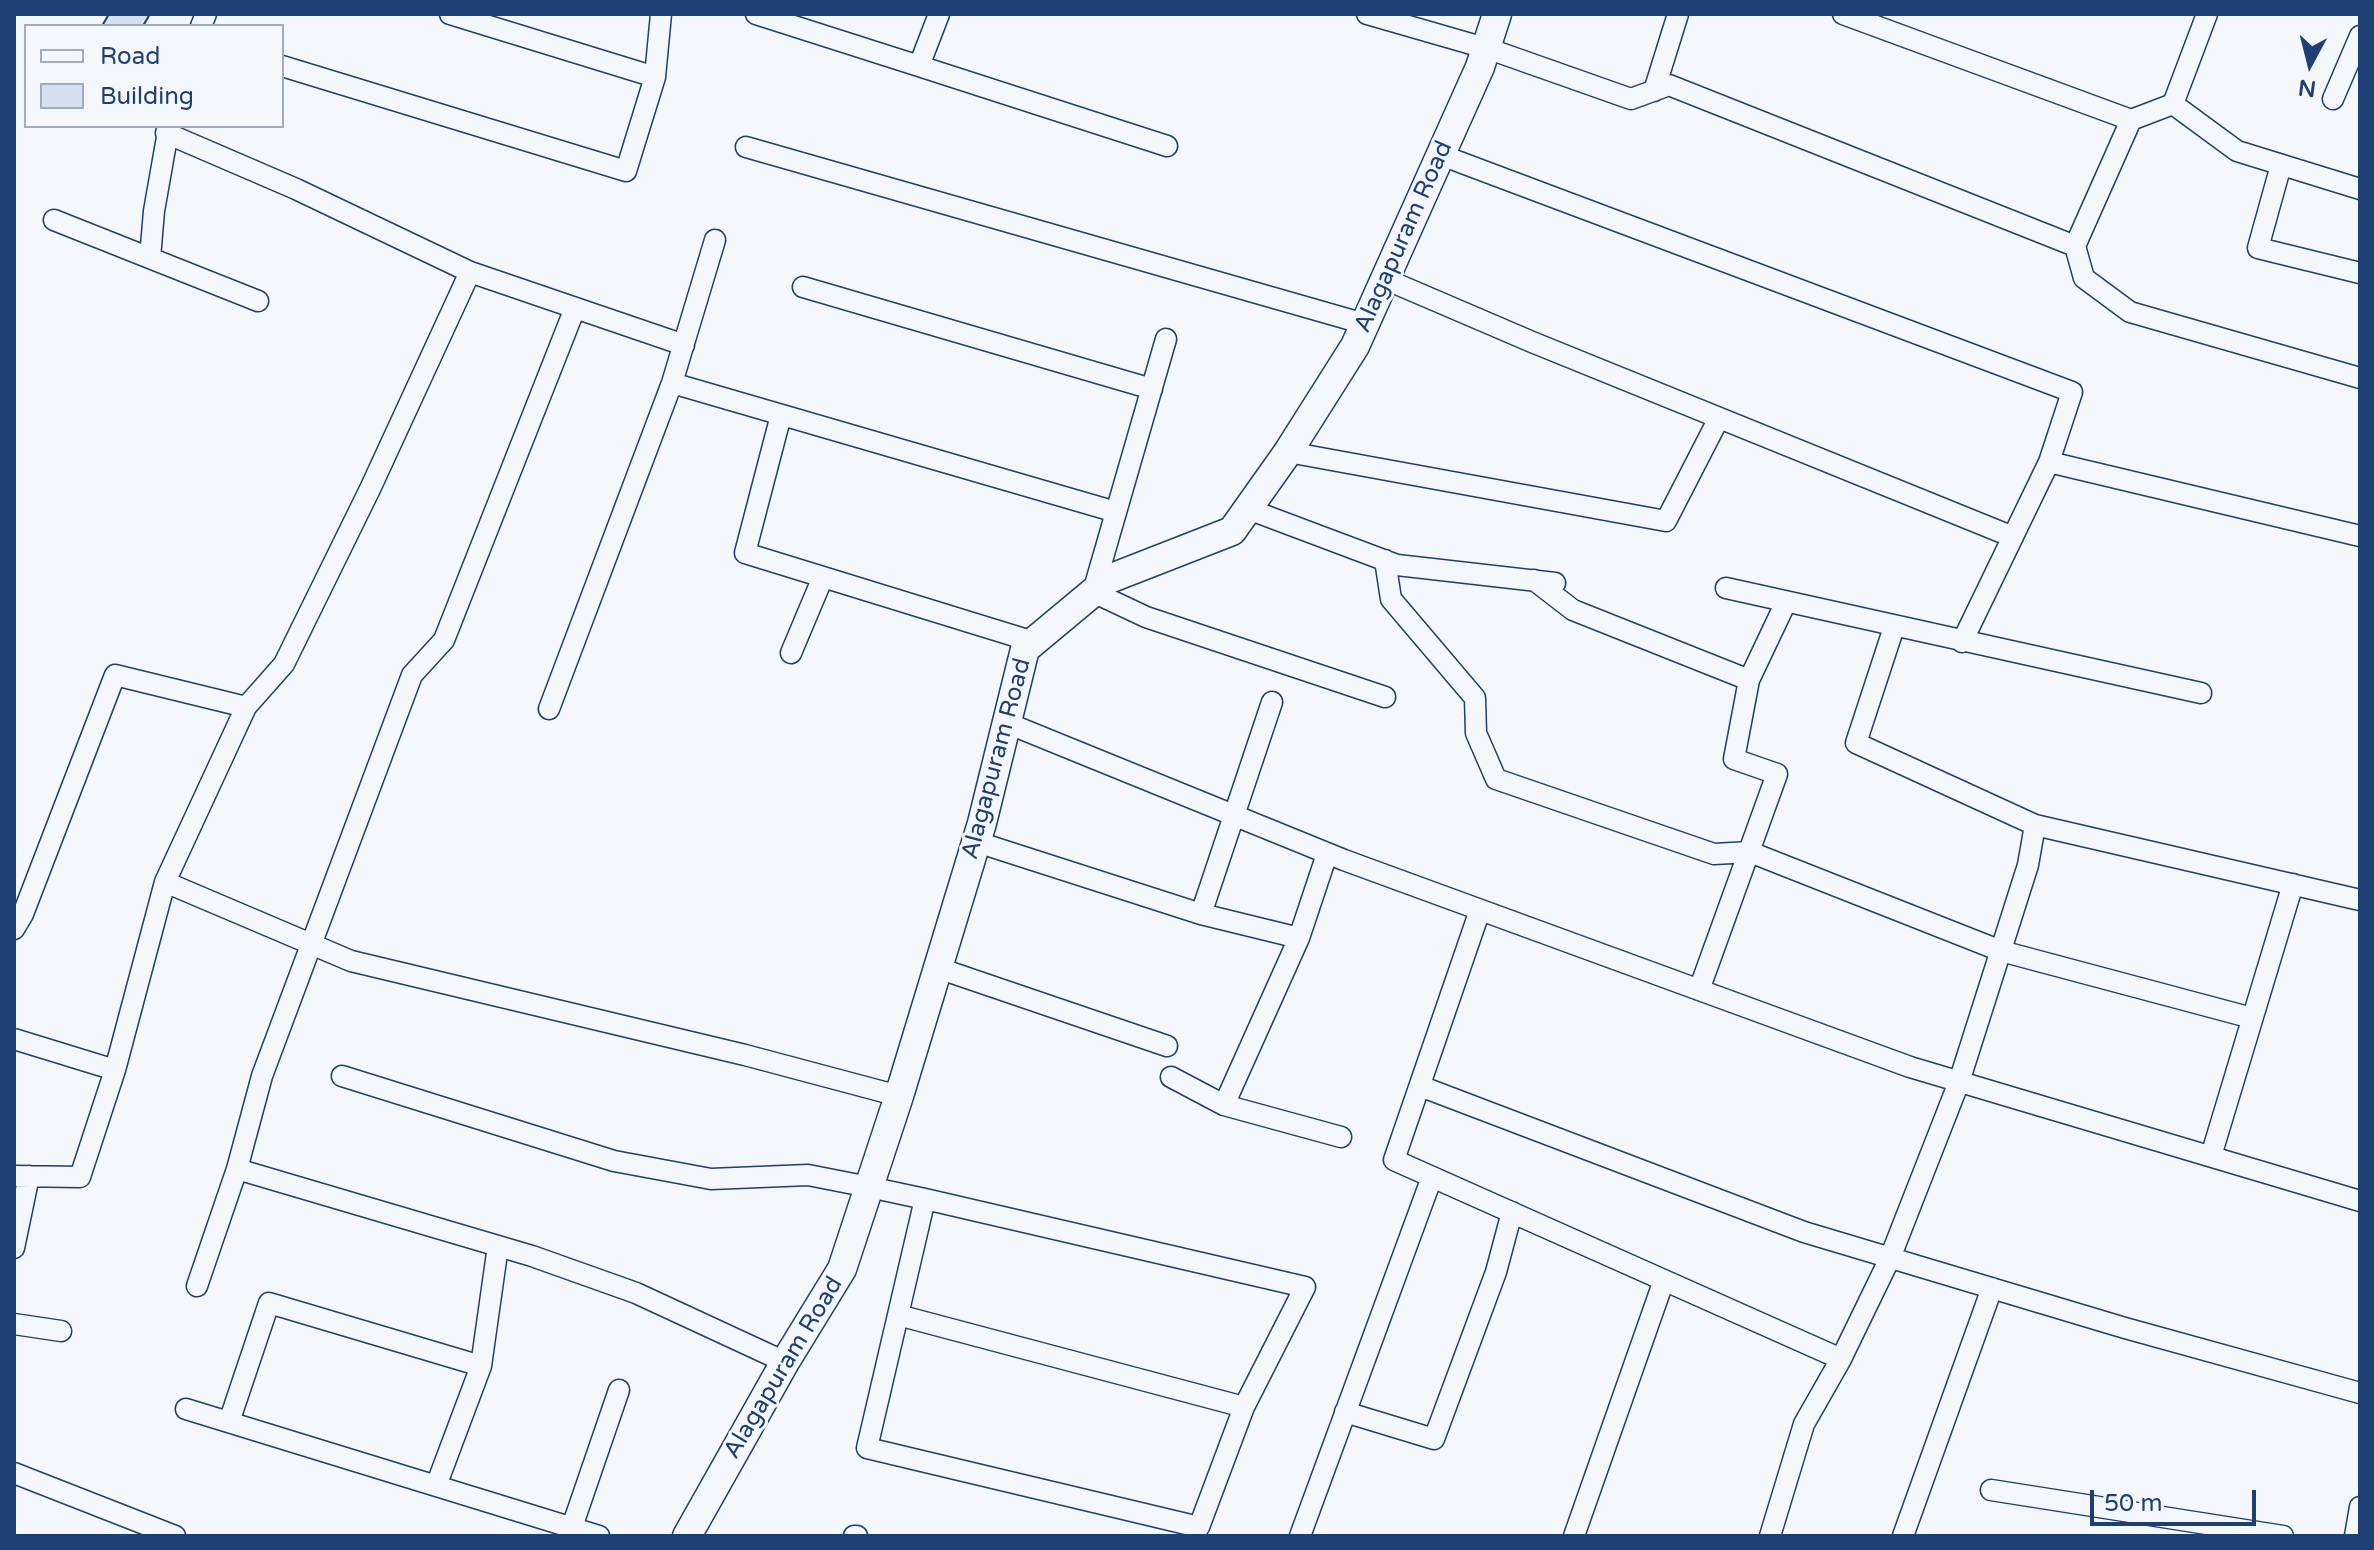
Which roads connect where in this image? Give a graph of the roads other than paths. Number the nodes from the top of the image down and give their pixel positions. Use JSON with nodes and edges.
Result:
{"nodes":[{"id":1,"x":450,"y":14,"type":"edge"},
{"id":2,"x":661,"y":14,"type":"edge"},
{"id":3,"x":756,"y":14,"type":"edge"},
{"id":4,"x":939,"y":14,"type":"edge"},
{"id":5,"x":1367,"y":14,"type":"edge"},
{"id":6,"x":1497,"y":14,"type":"edge"},
{"id":7,"x":1678,"y":14,"type":"edge"},
{"id":8,"x":1843,"y":14,"type":"edge"},
{"id":9,"x":2207,"y":14,"type":"edge"},
{"id":10,"x":2360,"y":36,"type":"edge"},
{"id":11,"x":1486,"y":48,"type":"junction"},
{"id":12,"x":919,"y":66,"type":"junction"},
{"id":13,"x":284,"y":67,"type":"edge"},
{"id":14,"x":655,"y":77,"type":"junction"},
{"id":15,"x":1654,"y":91,"type":"junction"},
{"id":16,"x":2333,"y":99,"type":"dead end"},
{"id":17,"x":2173,"y":104,"type":"junction"},
{"id":18,"x":2131,"y":120,"type":"junction"},
{"id":19,"x":168,"y":130,"type":"edge"},
{"id":20,"x":1167,"y":146,"type":"dead end"},
{"id":21,"x":746,"y":147,"type":"dead end"},
{"id":22,"x":1441,"y":155,"type":"junction"},
{"id":23,"x":2281,"y":165,"type":"junction"},
{"id":24,"x":2360,"y":189,"type":"edge"},
{"id":25,"x":54,"y":220,"type":"dead end"},
{"id":26,"x":715,"y":240,"type":"dead end"},
{"id":27,"x":2075,"y":246,"type":"junction"},
{"id":28,"x":150,"y":258,"type":"junction"},
{"id":29,"x":470,"y":272,"type":"junction"},
{"id":30,"x":2360,"y":273,"type":"edge"},
{"id":31,"x":1385,"y":279,"type":"junction"},
{"id":32,"x":803,"y":287,"type":"dead end"},
{"id":33,"x":258,"y":301,"type":"dead end"},
{"id":34,"x":575,"y":308,"type":"junction"},
{"id":35,"x":1365,"y":324,"type":"junction"},
{"id":36,"x":1166,"y":339,"type":"dead end"},
{"id":37,"x":684,"y":345,"type":"junction"},
{"id":38,"x":2360,"y":378,"type":"edge"},
{"id":39,"x":672,"y":383,"type":"junction"},
{"id":40,"x":1152,"y":389,"type":"junction"},
{"id":41,"x":781,"y":415,"type":"junction"},
{"id":42,"x":1719,"y":418,"type":"junction"},
{"id":43,"x":1288,"y":452,"type":"junction"},
{"id":44,"x":2049,"y":462,"type":"junction"},
{"id":45,"x":1248,"y":509,"type":"junction"},
{"id":46,"x":1116,"y":512,"type":"junction"},
{"id":47,"x":2360,"y":536,"type":"edge"},
{"id":48,"x":2013,"y":537,"type":"junction"},
{"id":49,"x":1385,"y":560,"type":"junction"},
{"id":50,"x":823,"y":577,"type":"junction"},
{"id":51,"x":1534,"y":580,"type":"junction"},
{"id":52,"x":1555,"y":583,"type":"dead end"},
{"id":53,"x":1726,"y":588,"type":"dead end"},
{"id":54,"x":1093,"y":592,"type":"junction"},
{"id":55,"x":1786,"y":602,"type":"junction"},
{"id":56,"x":1894,"y":627,"type":"junction"},
{"id":57,"x":1034,"y":642,"type":"junction"},
{"id":58,"x":1962,"y":642,"type":"junction"},
{"id":59,"x":791,"y":653,"type":"dead end"},
{"id":60,"x":1749,"y":680,"type":"junction"},
{"id":61,"x":2201,"y":693,"type":"dead end"},
{"id":62,"x":1385,"y":697,"type":"dead end"},
{"id":63,"x":1272,"y":702,"type":"dead end"},
{"id":64,"x":246,"y":707,"type":"junction"},
{"id":65,"x":549,"y":709,"type":"dead end"},
{"id":66,"x":1007,"y":723,"type":"junction"},
{"id":67,"x":1234,"y":816,"type":"junction"},
{"id":68,"x":2035,"y":825,"type":"junction"},
{"id":69,"x":977,"y":842,"type":"junction"},
{"id":70,"x":1750,"y":852,"type":"junction"},
{"id":71,"x":1327,"y":854,"type":"junction"},
{"id":72,"x":165,"y":882,"type":"junction"},
{"id":73,"x":2293,"y":884,"type":"junction"},
{"id":74,"x":2360,"y":900,"type":"edge"},
{"id":75,"x":1480,"y":910,"type":"junction"},
{"id":76,"x":1201,"y":914,"type":"junction"},
{"id":77,"x":14,"y":929,"type":"edge"},
{"id":78,"x":1299,"y":938,"type":"junction"},
{"id":79,"x":311,"y":943,"type":"junction"},
{"id":80,"x":2001,"y":951,"type":"junction"},
{"id":81,"x":938,"y":968,"type":"junction"},
{"id":82,"x":1699,"y":990,"type":"junction"},
{"id":83,"x":2252,"y":1018,"type":"junction"},
{"id":84,"x":14,"y":1039,"type":"edge"},
{"id":85,"x":1167,"y":1046,"type":"dead end"},
{"id":86,"x":115,"y":1070,"type":"junction"},
{"id":87,"x":342,"y":1076,"type":"dead end"},
{"id":88,"x":1171,"y":1077,"type":"dead end"},
{"id":89,"x":1959,"y":1082,"type":"junction"},
{"id":90,"x":1420,"y":1086,"type":"junction"},
{"id":91,"x":899,"y":1096,"type":"junction"},
{"id":92,"x":1224,"y":1105,"type":"junction"},
{"id":93,"x":1341,"y":1137,"type":"dead end"},
{"id":94,"x":2211,"y":1156,"type":"junction"},
{"id":95,"x":237,"y":1169,"type":"junction"},
{"id":96,"x":22,"y":1176,"type":"edge"},
{"id":97,"x":1432,"y":1177,"type":"junction"},
{"id":98,"x":869,"y":1187,"type":"junction"},
{"id":99,"x":925,"y":1199,"type":"junction"},
{"id":100,"x":2360,"y":1201,"type":"edge"},
{"id":101,"x":1512,"y":1212,"type":"junction"},
{"id":102,"x":498,"y":1246,"type":"junction"},
{"id":103,"x":14,"y":1248,"type":"edge"},
{"id":104,"x":1890,"y":1258,"type":"junction"},
{"id":105,"x":1664,"y":1280,"type":"junction"},
{"id":106,"x":197,"y":1286,"type":"dead end"},
{"id":107,"x":1992,"y":1288,"type":"junction"},
{"id":108,"x":898,"y":1315,"type":"junction"},
{"id":109,"x":14,"y":1324,"type":"edge"},
{"id":110,"x":61,"y":1331,"type":"dead end"},
{"id":111,"x":1841,"y":1359,"type":"junction"},
{"id":112,"x":785,"y":1362,"type":"junction"},
{"id":113,"x":481,"y":1366,"type":"junction"},
{"id":114,"x":619,"y":1390,"type":"dead end"},
{"id":115,"x":2360,"y":1393,"type":"edge"},
{"id":116,"x":1244,"y":1407,"type":"junction"},
{"id":117,"x":186,"y":1409,"type":"dead end"},
{"id":118,"x":1345,"y":1412,"type":"junction"},
{"id":119,"x":229,"y":1422,"type":"junction"},
{"id":120,"x":15,"y":1477,"type":"edge"},
{"id":121,"x":436,"y":1486,"type":"junction"},
{"id":122,"x":1991,"y":1490,"type":"dead end"},
{"id":123,"x":2360,"y":1507,"type":"edge"},
{"id":124,"x":572,"y":1527,"type":"junction"},
{"id":125,"x":168,"y":1535,"type":"edge"},
{"id":126,"x":599,"y":1536,"type":"edge"},
{"id":127,"x":687,"y":1536,"type":"edge"},
{"id":128,"x":1300,"y":1536,"type":"edge"},
{"id":129,"x":1574,"y":1536,"type":"edge"},
{"id":130,"x":1770,"y":1536,"type":"edge"},
{"id":131,"x":1903,"y":1536,"type":"edge"},
{"id":132,"x":2283,"y":1536,"type":"edge"},
{"id":133,"x":2355,"y":1536,"type":"edge"}],
"edges":[{"from":1,"to":14,"type":"street"},
{"from":2,"to":14,"type":"street"},
{"from":3,"to":12,"type":"street"},
{"from":4,"to":12,"type":"street"},
{"from":5,"to":11,"type":"street"},
{"from":6,"to":11,"type":"main road","name":"Alagapuram Road"},
{"from":7,"to":15,"type":"street"},
{"from":8,"to":18,"type":"street"},
{"from":9,"to":17,"type":"street"},
{"from":10,"to":16,"type":"street"},
{"from":11,"to":15,"type":"street"},
{"from":11,"to":22,"type":"main road","name":"Alagapuram Road"},
{"from":12,"to":20,"type":"street"},
{"from":13,"to":14,"type":"street"},
{"from":15,"to":27,"type":"street"},
{"from":17,"to":18,"type":"street"},
{"from":17,"to":23,"type":"street"},
{"from":18,"to":27,"type":"street"},
{"from":19,"to":28,"type":"street"},
{"from":19,"to":29,"type":"street"},
{"from":21,"to":35,"type":"street"},
{"from":22,"to":31,"type":"main road","name":"Alagapuram Road"},
{"from":22,"to":44,"type":"street"},
{"from":23,"to":24,"type":"street"},
{"from":23,"to":30,"type":"street"},
{"from":25,"to":28,"type":"street"},
{"from":26,"to":37,"type":"street"},
{"from":27,"to":38,"type":"street"},
{"from":28,"to":33,"type":"street"},
{"from":29,"to":34,"type":"street"},
{"from":29,"to":64,"type":"street"},
{"from":31,"to":35,"type":"main road","name":"Alagapuram Road"},
{"from":31,"to":42,"type":"street"},
{"from":32,"to":40,"type":"street"},
{"from":34,"to":37,"type":"street"},
{"from":34,"to":79,"type":"street"},
{"from":35,"to":43,"type":"main road","name":"Alagapuram Road"},
{"from":36,"to":40,"type":"street"},
{"from":37,"to":39,"type":"street"},
{"from":39,"to":41,"type":"street"},
{"from":39,"to":65,"type":"street"},
{"from":40,"to":46,"type":"street"},
{"from":41,"to":46,"type":"street"},
{"from":41,"to":50,"type":"street"},
{"from":42,"to":43,"type":"street"},
{"from":42,"to":48,"type":"street"},
{"from":43,"to":45,"type":"main road","name":"Alagapuram Road"},
{"from":44,"to":47,"type":"street"},
{"from":44,"to":48,"type":"street"},
{"from":45,"to":49,"type":"street"},
{"from":45,"to":54,"type":"main road","name":"Alagapuram Road"},
{"from":46,"to":54,"type":"street"},
{"from":48,"to":58,"type":"street"},
{"from":49,"to":51,"type":"street"},
{"from":49,"to":70,"type":"street"},
{"from":50,"to":57,"type":"street"},
{"from":50,"to":59,"type":"street"},
{"from":51,"to":52,"type":"street"},
{"from":51,"to":60,"type":"street"},
{"from":53,"to":55,"type":"street"},
{"from":54,"to":57,"type":"main road","name":"Alagapuram Road"},
{"from":54,"to":62,"type":"street"},
{"from":55,"to":56,"type":"street"},
{"from":55,"to":60,"type":"street"},
{"from":56,"to":58,"type":"street"},
{"from":56,"to":68,"type":"street"},
{"from":57,"to":66,"type":"main road","name":"Alagapuram Road"},
{"from":58,"to":61,"type":"street"},
{"from":60,"to":70,"type":"street"},
{"from":63,"to":67,"type":"street"},
{"from":64,"to":72,"type":"street"},
{"from":64,"to":77,"type":"street"},
{"from":66,"to":67,"type":"street"},
{"from":66,"to":69,"type":"main road","name":"Alagapuram Road"},
{"from":67,"to":71,"type":"street"},
{"from":67,"to":76,"type":"street"},
{"from":68,"to":73,"type":"street"},
{"from":68,"to":80,"type":"street"},
{"from":69,"to":76,"type":"street"},
{"from":69,"to":81,"type":"main road","name":"Alagapuram Road"},
{"from":70,"to":80,"type":"street"},
{"from":70,"to":82,"type":"street"},
{"from":71,"to":75,"type":"street"},
{"from":71,"to":78,"type":"street"},
{"from":72,"to":79,"type":"street"},
{"from":72,"to":86,"type":"street"},
{"from":73,"to":74,"type":"street"},
{"from":73,"to":83,"type":"street"},
{"from":75,"to":82,"type":"street"},
{"from":75,"to":90,"type":"street"},
{"from":76,"to":78,"type":"street"},
{"from":78,"to":92,"type":"street"},
{"from":79,"to":91,"type":"street"},
{"from":79,"to":95,"type":"street"},
{"from":80,"to":83,"type":"street"},
{"from":80,"to":89,"type":"street"},
{"from":81,"to":85,"type":"street"},
{"from":81,"to":91,"type":"main road","name":"Alagapuram Road"},
{"from":82,"to":89,"type":"street"},
{"from":83,"to":94,"type":"street"},
{"from":84,"to":86,"type":"street"},
{"from":86,"to":96,"type":"street"},
{"from":87,"to":98,"type":"street"},
{"from":88,"to":92,"type":"street"},
{"from":89,"to":94,"type":"street"},
{"from":89,"to":104,"type":"street"},
{"from":90,"to":97,"type":"street"},
{"from":90,"to":104,"type":"street"},
{"from":91,"to":98,"type":"main road","name":"Alagapuram Road"},
{"from":92,"to":93,"type":"street"},
{"from":94,"to":100,"type":"street"},
{"from":95,"to":102,"type":"street"},
{"from":95,"to":106,"type":"street"},
{"from":96,"to":103,"type":"street"},
{"from":97,"to":101,"type":"street"},
{"from":97,"to":118,"type":"street"},
{"from":98,"to":99,"type":"street"},
{"from":98,"to":112,"type":"main road","name":"Alagapuram Road"},
{"from":99,"to":108,"type":"street"},
{"from":99,"to":116,"type":"street"},
{"from":101,"to":105,"type":"street"},
{"from":101,"to":118,"type":"street"},
{"from":102,"to":112,"type":"street"},
{"from":102,"to":113,"type":"street"},
{"from":104,"to":107,"type":"street"},
{"from":104,"to":111,"type":"street"},
{"from":105,"to":111,"type":"street"},
{"from":105,"to":129,"type":"street"},
{"from":107,"to":115,"type":"street"},
{"from":107,"to":131,"type":"street"},
{"from":108,"to":116,"type":"street"},
{"from":108,"to":116,"type":"street"},
{"from":109,"to":110,"type":"street"},
{"from":111,"to":130,"type":"street"},
{"from":112,"to":127,"type":"main road","name":"Alagapuram Road"},
{"from":113,"to":119,"type":"street"},
{"from":113,"to":121,"type":"street"},
{"from":114,"to":124,"type":"street"},
{"from":117,"to":119,"type":"street"},
{"from":118,"to":128,"type":"street"},
{"from":119,"to":121,"type":"street"},
{"from":120,"to":125,"type":"street"},
{"from":121,"to":124,"type":"street"},
{"from":122,"to":132,"type":"street"},
{"from":123,"to":133,"type":"street"},
{"from":124,"to":126,"type":"street"}]}
